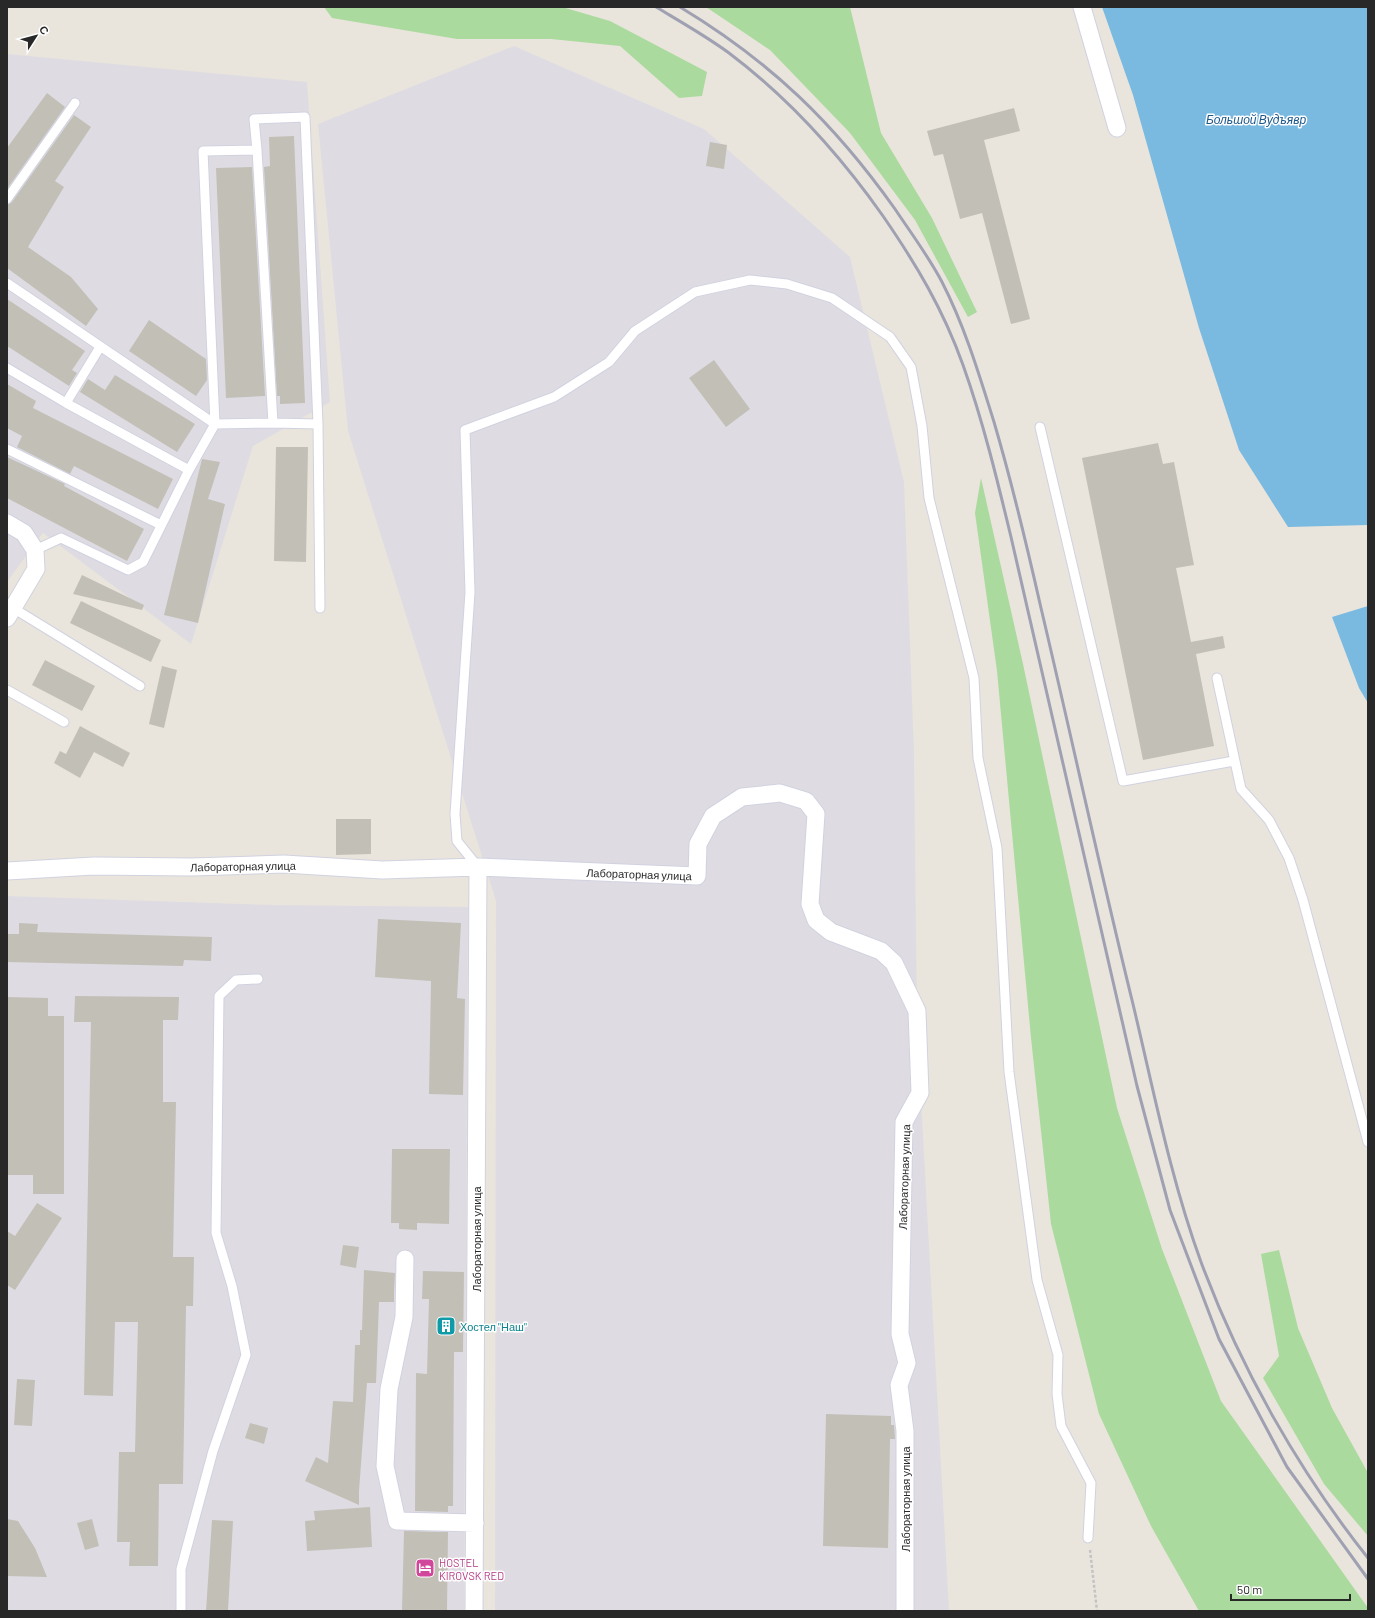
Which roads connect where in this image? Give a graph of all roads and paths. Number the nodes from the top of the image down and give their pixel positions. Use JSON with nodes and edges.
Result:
{"nodes":[{"id":1,"x":1082,"y":7,"type":"edge"},
{"id":2,"x":76,"y":103,"type":"dead end"},
{"id":3,"x":1116,"y":128,"type":"dead end"},
{"id":4,"x":257,"y":150,"type":"junction"},
{"id":5,"x":7,"y":199,"type":"edge"},
{"id":6,"x":7,"y":283,"type":"edge"},
{"id":7,"x":100,"y":347,"type":"junction"},
{"id":8,"x":7,"y":368,"type":"edge"},
{"id":9,"x":66,"y":403,"type":"junction"},
{"id":10,"x":273,"y":423,"type":"junction"},
{"id":11,"x":215,"y":424,"type":"junction"},
{"id":12,"x":318,"y":424,"type":"junction"},
{"id":13,"x":1040,"y":427,"type":"dead end"},
{"id":14,"x":7,"y":449,"type":"edge"},
{"id":15,"x":189,"y":470,"type":"junction"},
{"id":16,"x":7,"y":524,"type":"edge"},
{"id":17,"x":161,"y":525,"type":"junction"},
{"id":18,"x":35,"y":550,"type":"junction"},
{"id":19,"x":320,"y":608,"type":"dead end"},
{"id":20,"x":10,"y":613,"type":"edge"},
{"id":21,"x":1217,"y":678,"type":"dead end"},
{"id":22,"x":140,"y":686,"type":"dead end"},
{"id":23,"x":7,"y":690,"type":"edge"},
{"id":24,"x":64,"y":722,"type":"dead end"},
{"id":25,"x":1234,"y":761,"type":"junction"},
{"id":26,"x":478,"y":868,"type":"junction"},
{"id":27,"x":7,"y":871,"type":"edge"},
{"id":28,"x":258,"y":979,"type":"dead end"},
{"id":29,"x":1368,"y":1142,"type":"edge"},
{"id":30,"x":405,"y":1259,"type":"dead end"},
{"id":31,"x":475,"y":1523,"type":"junction"},
{"id":32,"x":1088,"y":1538,"type":"joint"},
{"id":33,"x":181,"y":1611,"type":"edge"},
{"id":34,"x":474,"y":1611,"type":"edge"},
{"id":35,"x":905,"y":1611,"type":"edge"},
{"id":36,"x":1097,"y":1611,"type":"edge"}],
"edges":[{"from":1,"to":3,"type":"street"},
{"from":2,"to":5,"type":"lane"},
{"from":4,"to":10,"type":"lane"},
{"from":4,"to":11,"type":"lane"},
{"from":4,"to":12,"type":"lane"},
{"from":6,"to":7,"type":"lane"},
{"from":7,"to":9,"type":"lane"},
{"from":7,"to":11,"type":"lane"},
{"from":8,"to":9,"type":"lane"},
{"from":9,"to":15,"type":"lane"},
{"from":10,"to":11,"type":"lane"},
{"from":10,"to":12,"type":"lane"},
{"from":11,"to":15,"type":"lane"},
{"from":12,"to":19,"type":"lane"},
{"from":13,"to":25,"type":"lane"},
{"from":14,"to":17,"type":"lane"},
{"from":15,"to":17,"type":"lane"},
{"from":16,"to":18,"type":"street"},
{"from":17,"to":18,"type":"lane"},
{"from":18,"to":20,"type":"street"},
{"from":20,"to":22,"type":"lane"},
{"from":21,"to":25,"type":"lane"},
{"from":23,"to":24,"type":"lane"},
{"from":25,"to":29,"type":"lane"},
{"from":26,"to":27,"type":"street","name":"Лабораторная улица"},
{"from":26,"to":31,"type":"street","name":"Лабораторная улица"},
{"from":26,"to":32,"type":"lane"},
{"from":26,"to":35,"type":"street","name":"Лабораторная улица"},
{"from":28,"to":33,"type":"lane"},
{"from":30,"to":31,"type":"street"},
{"from":31,"to":34,"type":"street","name":"Лабораторная улица"},
{"from":32,"to":36,"type":"path"}]}
